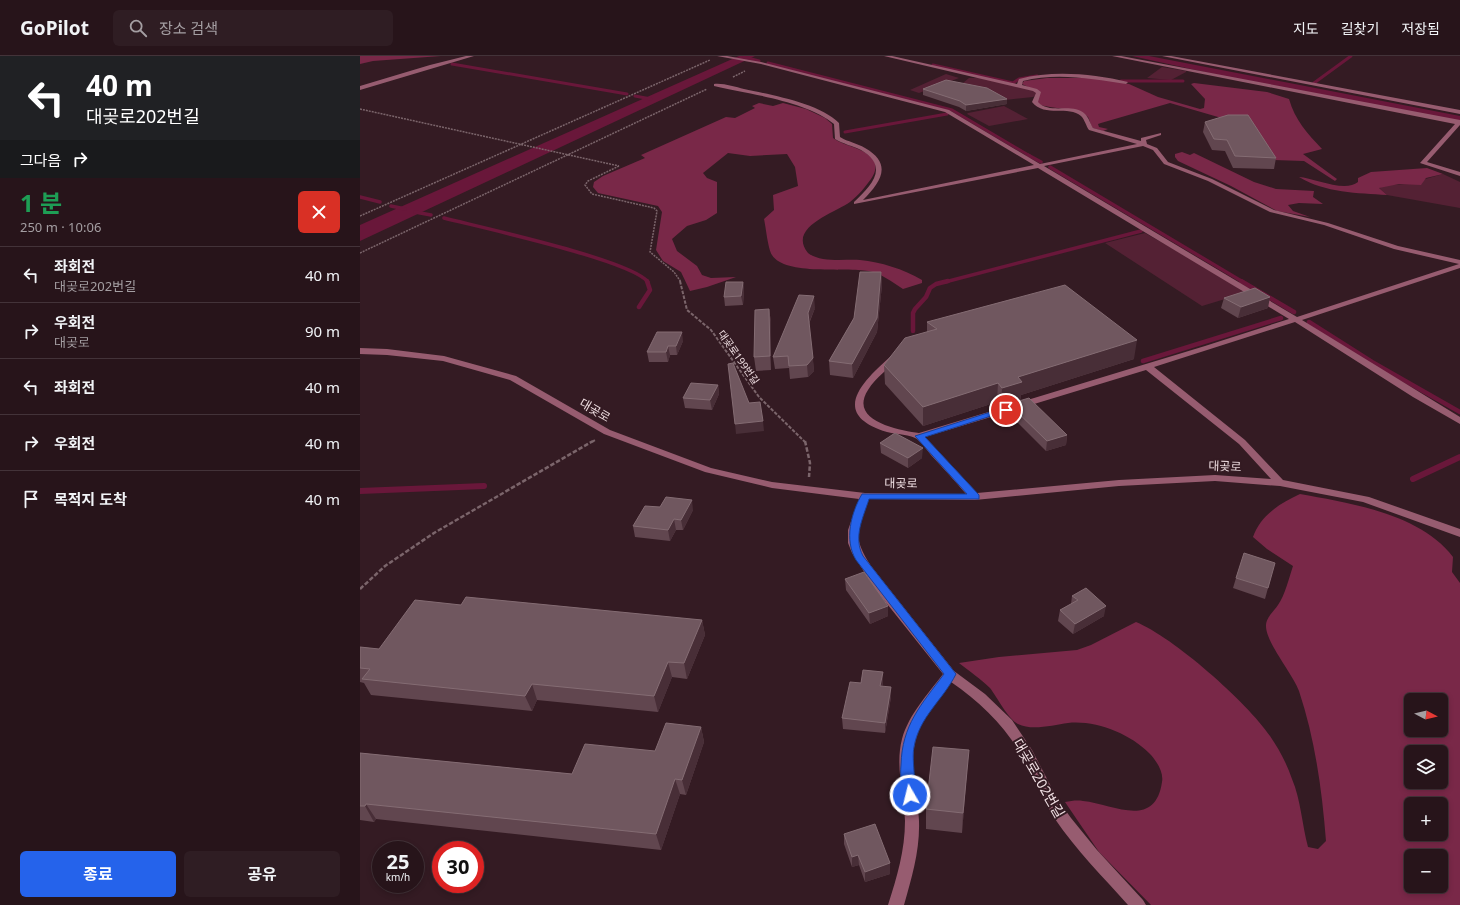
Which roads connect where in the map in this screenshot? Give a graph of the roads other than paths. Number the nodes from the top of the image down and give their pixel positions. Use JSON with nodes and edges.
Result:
{"nodes":[{"id":1,"x":449,"y":56,"type":"edge"},
{"id":2,"x":472,"y":56,"type":"edge"},
{"id":3,"x":719,"y":56,"type":"edge"},
{"id":4,"x":886,"y":56,"type":"edge"},
{"id":5,"x":1114,"y":56,"type":"edge"},
{"id":6,"x":1164,"y":56,"type":"edge"},
{"id":7,"x":1181,"y":57,"type":"edge"},
{"id":8,"x":447,"y":62,"type":"junction"},
{"id":9,"x":1126,"y":83,"type":"dead end"},
{"id":10,"x":716,"y":85,"type":"road end"},
{"id":11,"x":1019,"y":86,"type":"junction"},
{"id":12,"x":360,"y":88,"type":"edge"},
{"id":13,"x":1460,"y":112,"type":"edge"},
{"id":14,"x":1460,"y":123,"type":"edge"},
{"id":15,"x":1159,"y":134,"type":"dead end"},
{"id":16,"x":1144,"y":144,"type":"junction"},
{"id":17,"x":1039,"y":165,"type":"junction"},
{"id":18,"x":1460,"y":174,"type":"edge"},
{"id":19,"x":1460,"y":262,"type":"edge"},
{"id":20,"x":1460,"y":266,"type":"edge"},
{"id":21,"x":1294,"y":319,"type":"junction"},
{"id":22,"x":902,"y":351,"type":"edge"},
{"id":23,"x":360,"y":352,"type":"edge"},
{"id":24,"x":1147,"y":366,"type":"junction"},
{"id":25,"x":1460,"y":421,"type":"edge"},
{"id":26,"x":919,"y":436,"type":"junction"},
{"id":27,"x":1280,"y":483,"type":"junction"},
{"id":28,"x":865,"y":496,"type":"junction"},
{"id":29,"x":975,"y":497,"type":"junction"},
{"id":30,"x":1460,"y":533,"type":"edge"},
{"id":31,"x":950,"y":674,"type":"junction"},
{"id":32,"x":896,"y":905,"type":"edge"},
{"id":33,"x":1138,"y":905,"type":"edge"}],
"edges":[{"from":1,"to":8,"type":"street"},
{"from":2,"to":8,"type":"street"},
{"from":3,"to":17,"type":"street"},
{"from":4,"to":11,"type":"street"},
{"from":5,"to":14,"type":"street"},
{"from":6,"to":7,"type":"street"},
{"from":7,"to":13,"type":"street"},
{"from":8,"to":12,"type":"street"},
{"from":9,"to":11,"type":"street"},
{"from":10,"to":17,"type":"street"},
{"from":11,"to":16,"type":"street"},
{"from":14,"to":18,"type":"street"},
{"from":15,"to":16,"type":"street"},
{"from":16,"to":17,"type":"street"},
{"from":16,"to":19,"type":"street"},
{"from":17,"to":21,"type":"street"},
{"from":20,"to":21,"type":"street"},
{"from":21,"to":24,"type":"street"},
{"from":21,"to":25,"type":"street"},
{"from":22,"to":26,"type":"street"},
{"from":23,"to":28,"type":"street","name":"대곶로"},
{"from":24,"to":26,"type":"street"},
{"from":24,"to":27,"type":"street"},
{"from":26,"to":29,"type":"street"},
{"from":27,"to":29,"type":"street","name":"대곶로"},
{"from":27,"to":30,"type":"street","name":"대곶로"},
{"from":28,"to":29,"type":"street","name":"대곶로"},
{"from":28,"to":31,"type":"street","name":"대곶로202번길"},
{"from":31,"to":32,"type":"street"},
{"from":31,"to":33,"type":"street","name":"대곶로202번길"}]}
